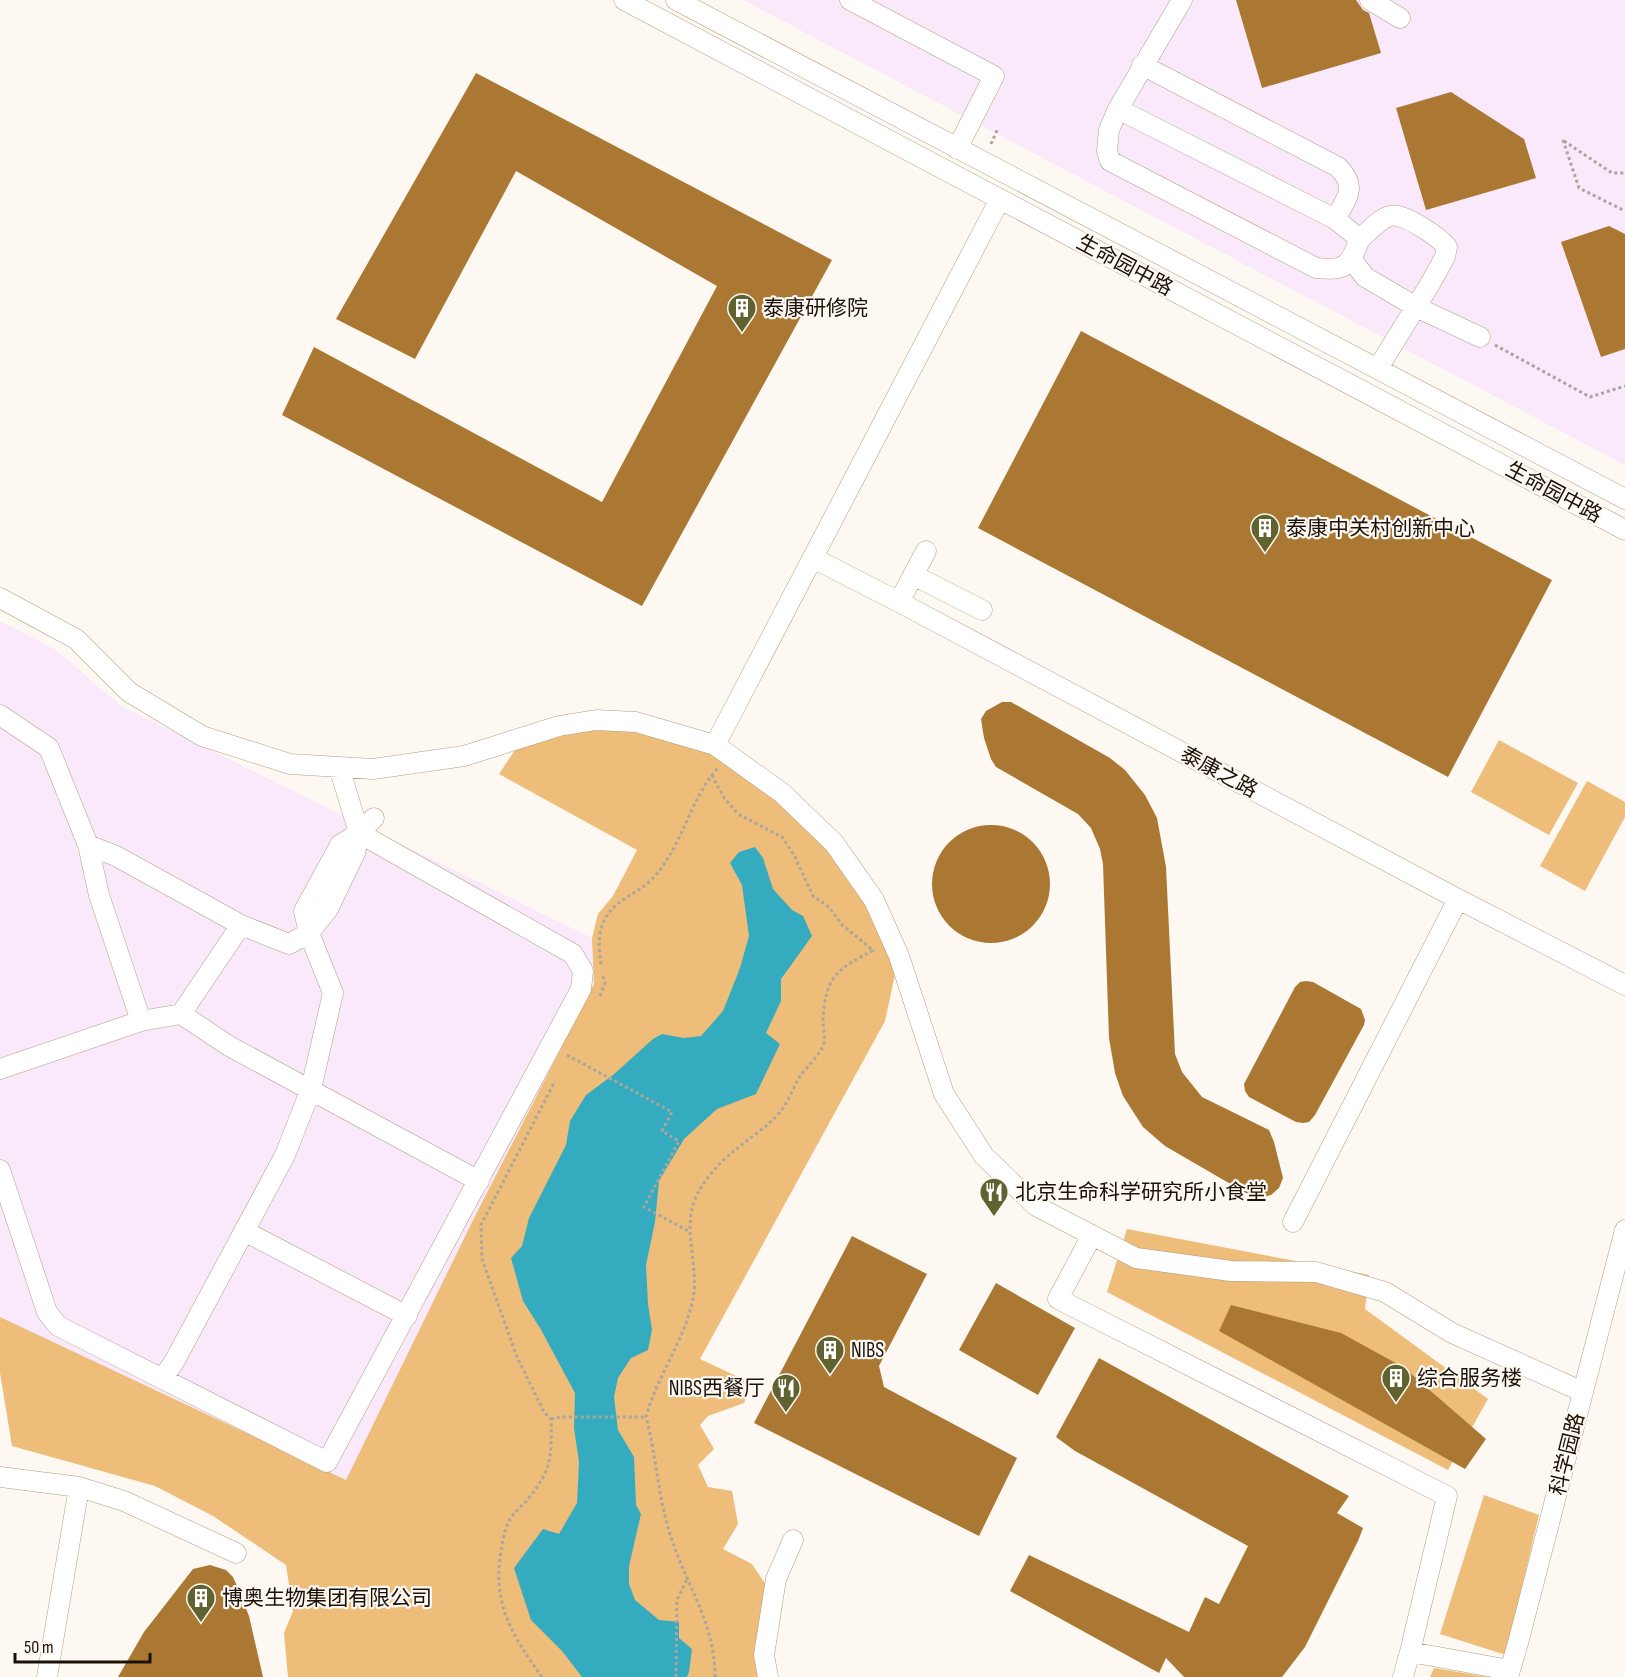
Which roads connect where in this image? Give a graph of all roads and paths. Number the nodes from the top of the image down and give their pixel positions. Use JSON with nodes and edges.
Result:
{"nodes":[{"id":1,"x":624,"y":0,"type":"edge"},
{"id":2,"x":676,"y":0,"type":"edge"},
{"id":3,"x":850,"y":0,"type":"edge"},
{"id":4,"x":1182,"y":0,"type":"edge"},
{"id":5,"x":1370,"y":0,"type":"edge"},
{"id":6,"x":1400,"y":18,"type":"dead end"},
{"id":7,"x":1142,"y":65,"type":"junction"},
{"id":8,"x":1118,"y":109,"type":"junction"},
{"id":9,"x":957,"y":148,"type":"junction"},
{"id":10,"x":1625,"y":173,"type":"edge"},
{"id":11,"x":1000,"y":199,"type":"junction"},
{"id":12,"x":1625,"y":211,"type":"edge"},
{"id":13,"x":1335,"y":219,"type":"junction"},
{"id":14,"x":1360,"y":239,"type":"junction"},
{"id":15,"x":1352,"y":260,"type":"junction"},
{"id":16,"x":1416,"y":307,"type":"junction"},
{"id":17,"x":1480,"y":337,"type":"joint"},
{"id":18,"x":1378,"y":368,"type":"junction"},
{"id":19,"x":1625,"y":386,"type":"edge"},
{"id":20,"x":1625,"y":499,"type":"edge"},
{"id":21,"x":1625,"y":530,"type":"edge"},
{"id":22,"x":926,"y":551,"type":"dead end"},
{"id":23,"x":813,"y":558,"type":"junction"},
{"id":24,"x":913,"y":575,"type":"junction"},
{"id":25,"x":0,"y":598,"type":"edge"},
{"id":26,"x":899,"y":602,"type":"junction"},
{"id":27,"x":982,"y":610,"type":"dead end"},
{"id":28,"x":0,"y":715,"type":"edge"},
{"id":29,"x":722,"y":750,"type":"junction"},
{"id":30,"x":339,"y":767,"type":"junction"},
{"id":31,"x":712,"y":775,"type":"junction"},
{"id":32,"x":374,"y":818,"type":"dead end"},
{"id":33,"x":359,"y":833,"type":"junction"},
{"id":34,"x":88,"y":845,"type":"junction"},
{"id":35,"x":1458,"y":899,"type":"junction"},
{"id":36,"x":240,"y":925,"type":"junction"},
{"id":37,"x":309,"y":933,"type":"junction"},
{"id":38,"x":892,"y":941,"type":"junction"},
{"id":39,"x":874,"y":951,"type":"junction"},
{"id":40,"x":1625,"y":985,"type":"edge"},
{"id":41,"x":599,"y":998,"type":"dead end"},
{"id":42,"x":181,"y":1014,"type":"junction"},
{"id":43,"x":141,"y":1021,"type":"junction"},
{"id":44,"x":571,"y":1047,"type":"dead end"},
{"id":45,"x":567,"y":1055,"type":"junction"},
{"id":46,"x":564,"y":1061,"type":"dead end"},
{"id":47,"x":0,"y":1068,"type":"edge"},
{"id":48,"x":556,"y":1078,"type":"dead end"},
{"id":49,"x":311,"y":1089,"type":"junction"},
{"id":50,"x":0,"y":1170,"type":"edge"},
{"id":51,"x":479,"y":1181,"type":"junction"},
{"id":52,"x":1293,"y":1222,"type":"dead end"},
{"id":53,"x":1625,"y":1230,"type":"edge"},
{"id":54,"x":244,"y":1231,"type":"junction"},
{"id":55,"x":690,"y":1232,"type":"junction"},
{"id":56,"x":1092,"y":1235,"type":"junction"},
{"id":57,"x":407,"y":1316,"type":"junction"},
{"id":58,"x":162,"y":1378,"type":"junction"},
{"id":59,"x":1583,"y":1392,"type":"junction"},
{"id":60,"x":645,"y":1417,"type":"junction"},
{"id":61,"x":551,"y":1419,"type":"junction"},
{"id":62,"x":0,"y":1477,"type":"edge"},
{"id":63,"x":79,"y":1487,"type":"junction"},
{"id":64,"x":793,"y":1540,"type":"dead end"},
{"id":65,"x":236,"y":1553,"type":"dead end"},
{"id":66,"x":688,"y":1577,"type":"junction"},
{"id":67,"x":1410,"y":1652,"type":"junction"},
{"id":68,"x":1509,"y":1674,"type":"edge"},
{"id":69,"x":47,"y":1677,"type":"edge"},
{"id":70,"x":542,"y":1677,"type":"edge"},
{"id":71,"x":676,"y":1677,"type":"edge"},
{"id":72,"x":715,"y":1677,"type":"edge"},
{"id":73,"x":768,"y":1677,"type":"edge"},
{"id":74,"x":1403,"y":1677,"type":"edge"}],
"edges":[{"from":1,"to":11,"type":"street","name":"生命园中路"},
{"from":2,"to":9,"type":"street","name":"生命园中路"},
{"from":3,"to":9,"type":"street"},
{"from":4,"to":7,"type":"street"},
{"from":5,"to":6,"type":"street"},
{"from":7,"to":8,"type":"street"},
{"from":7,"to":13,"type":"street"},
{"from":8,"to":13,"type":"street"},
{"from":8,"to":15,"type":"street"},
{"from":9,"to":18,"type":"street","name":"生命园中路"},
{"from":10,"to":12,"type":"path"},
{"from":11,"to":21,"type":"street","name":"生命园中路"},
{"from":11,"to":23,"type":"street"},
{"from":13,"to":14,"type":"street"},
{"from":14,"to":15,"type":"street"},
{"from":14,"to":16,"type":"street"},
{"from":15,"to":16,"type":"street"},
{"from":16,"to":17,"type":"street"},
{"from":16,"to":18,"type":"street"},
{"from":17,"to":19,"type":"path"},
{"from":18,"to":20,"type":"street","name":"生命园中路"},
{"from":22,"to":24,"type":"street"},
{"from":23,"to":26,"type":"street","name":"泰康之路"},
{"from":23,"to":29,"type":"street"},
{"from":24,"to":26,"type":"street"},
{"from":24,"to":27,"type":"street"},
{"from":25,"to":30,"type":"street"},
{"from":26,"to":35,"type":"street","name":"泰康之路"},
{"from":28,"to":34,"type":"street"},
{"from":29,"to":30,"type":"street"},
{"from":29,"to":31,"type":"path"},
{"from":29,"to":38,"type":"street"},
{"from":30,"to":33,"type":"street"},
{"from":31,"to":39,"type":"path"},
{"from":31,"to":41,"type":"path"},
{"from":32,"to":33,"type":"street"},
{"from":33,"to":37,"type":"street"},
{"from":33,"to":51,"type":"street"},
{"from":34,"to":36,"type":"street"},
{"from":34,"to":43,"type":"street"},
{"from":35,"to":40,"type":"street","name":"泰康之路"},
{"from":35,"to":52,"type":"street"},
{"from":36,"to":37,"type":"street"},
{"from":36,"to":42,"type":"street"},
{"from":37,"to":49,"type":"street"},
{"from":38,"to":39,"type":"path"},
{"from":38,"to":56,"type":"street"},
{"from":39,"to":55,"type":"path"},
{"from":42,"to":43,"type":"street"},
{"from":42,"to":49,"type":"street"},
{"from":43,"to":47,"type":"street"},
{"from":44,"to":45,"type":"path"},
{"from":45,"to":46,"type":"path"},
{"from":45,"to":55,"type":"path"},
{"from":48,"to":61,"type":"path"},
{"from":49,"to":51,"type":"street"},
{"from":49,"to":54,"type":"street"},
{"from":50,"to":58,"type":"street"},
{"from":51,"to":57,"type":"street"},
{"from":53,"to":59,"type":"street","name":"科学园路"},
{"from":54,"to":57,"type":"street"},
{"from":54,"to":58,"type":"street"},
{"from":55,"to":60,"type":"path"},
{"from":56,"to":59,"type":"street"},
{"from":56,"to":67,"type":"street"},
{"from":57,"to":58,"type":"street"},
{"from":59,"to":68,"type":"street","name":"科学园路"},
{"from":60,"to":61,"type":"path"},
{"from":60,"to":66,"type":"path"},
{"from":61,"to":70,"type":"path"},
{"from":62,"to":63,"type":"street"},
{"from":63,"to":65,"type":"street"},
{"from":63,"to":69,"type":"street"},
{"from":64,"to":73,"type":"street"},
{"from":66,"to":71,"type":"path"},
{"from":66,"to":72,"type":"path"},
{"from":67,"to":68,"type":"street"},
{"from":67,"to":74,"type":"street"}]}
